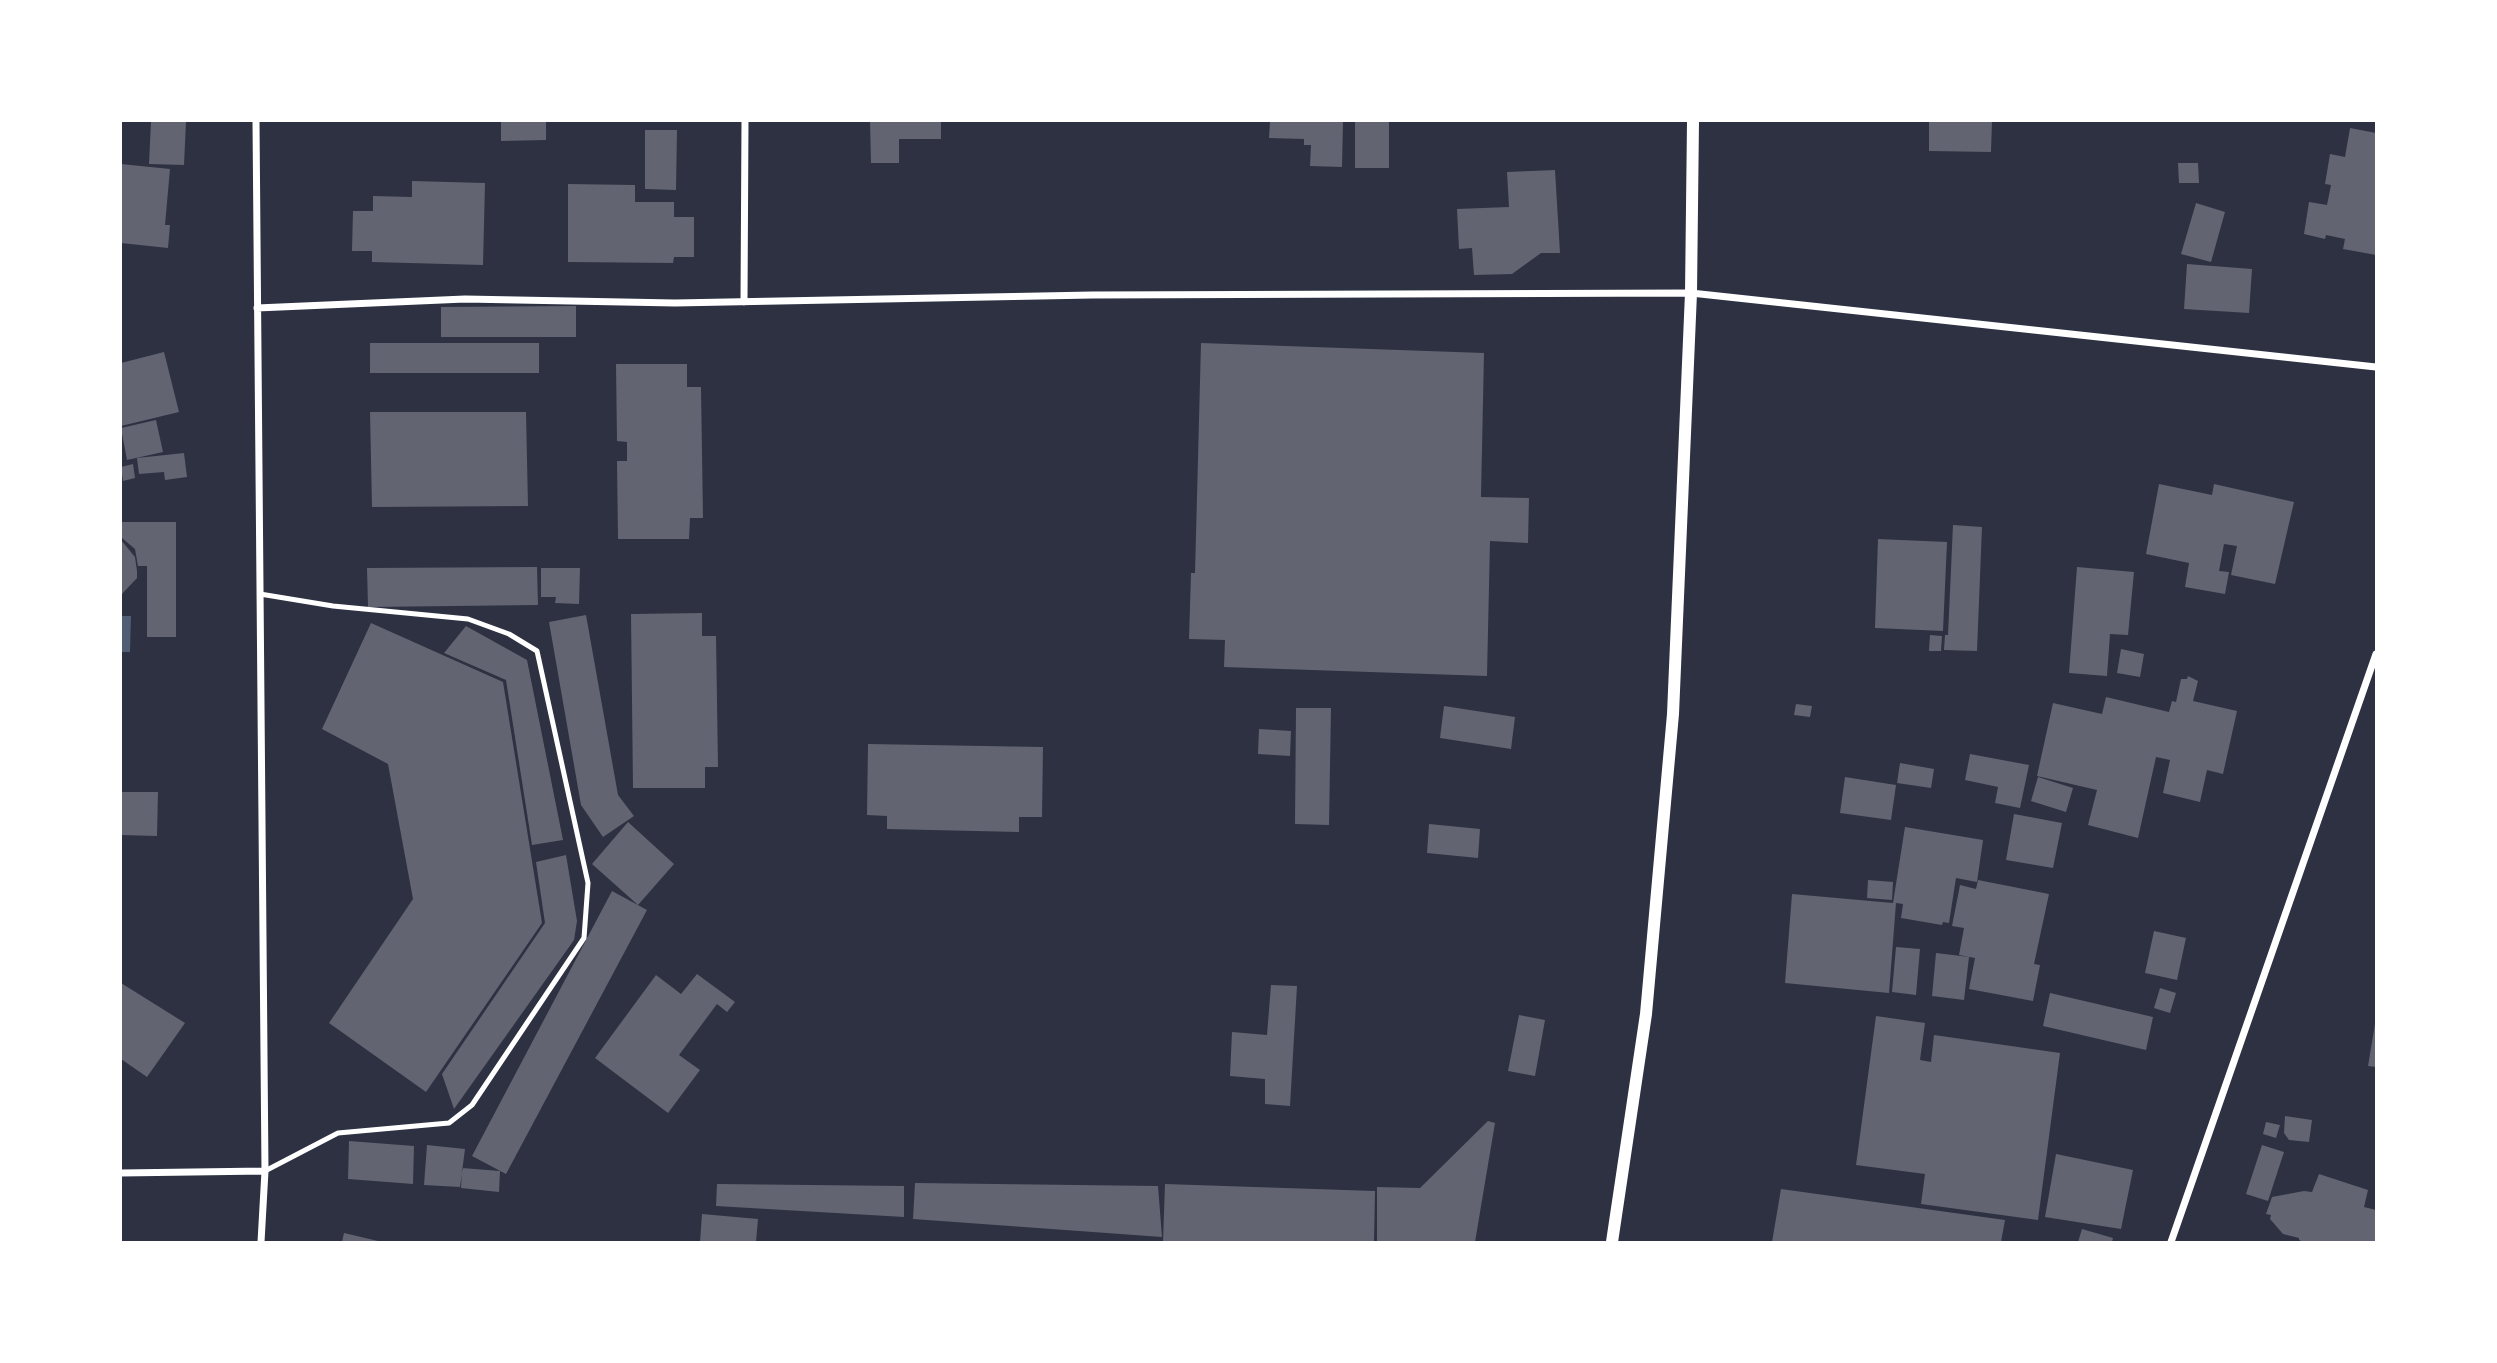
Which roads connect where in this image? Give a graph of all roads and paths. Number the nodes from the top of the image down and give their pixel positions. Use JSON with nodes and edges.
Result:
{"nodes":[{"id":1,"x":256,"y":121,"type":"edge"},
{"id":2,"x":745,"y":121,"type":"edge"},
{"id":3,"x":1693,"y":121,"type":"edge"},
{"id":4,"x":1691,"y":293,"type":"junction"},
{"id":5,"x":744,"y":302,"type":"junction"},
{"id":6,"x":257,"y":308,"type":"junction"},
{"id":7,"x":2376,"y":367,"type":"edge"},
{"id":8,"x":260,"y":594,"type":"junction"},
{"id":9,"x":2376,"y":654,"type":"edge"},
{"id":10,"x":265,"y":1171,"type":"junction"},
{"id":11,"x":121,"y":1173,"type":"edge"},
{"id":12,"x":261,"y":1242,"type":"edge"},
{"id":13,"x":1612,"y":1242,"type":"edge"},
{"id":14,"x":2171,"y":1242,"type":"edge"}],
"edges":[{"from":1,"to":6,"type":"street"},
{"from":2,"to":5,"type":"street"},
{"from":3,"to":4,"type":"street"},
{"from":4,"to":5,"type":"street"},
{"from":4,"to":7,"type":"street"},
{"from":4,"to":13,"type":"street"},
{"from":5,"to":6,"type":"street"},
{"from":6,"to":8,"type":"street"},
{"from":8,"to":10,"type":"street"},
{"from":8,"to":10,"type":"lane"},
{"from":9,"to":14,"type":"street"},
{"from":10,"to":11,"type":"street"},
{"from":10,"to":12,"type":"street"}]}
